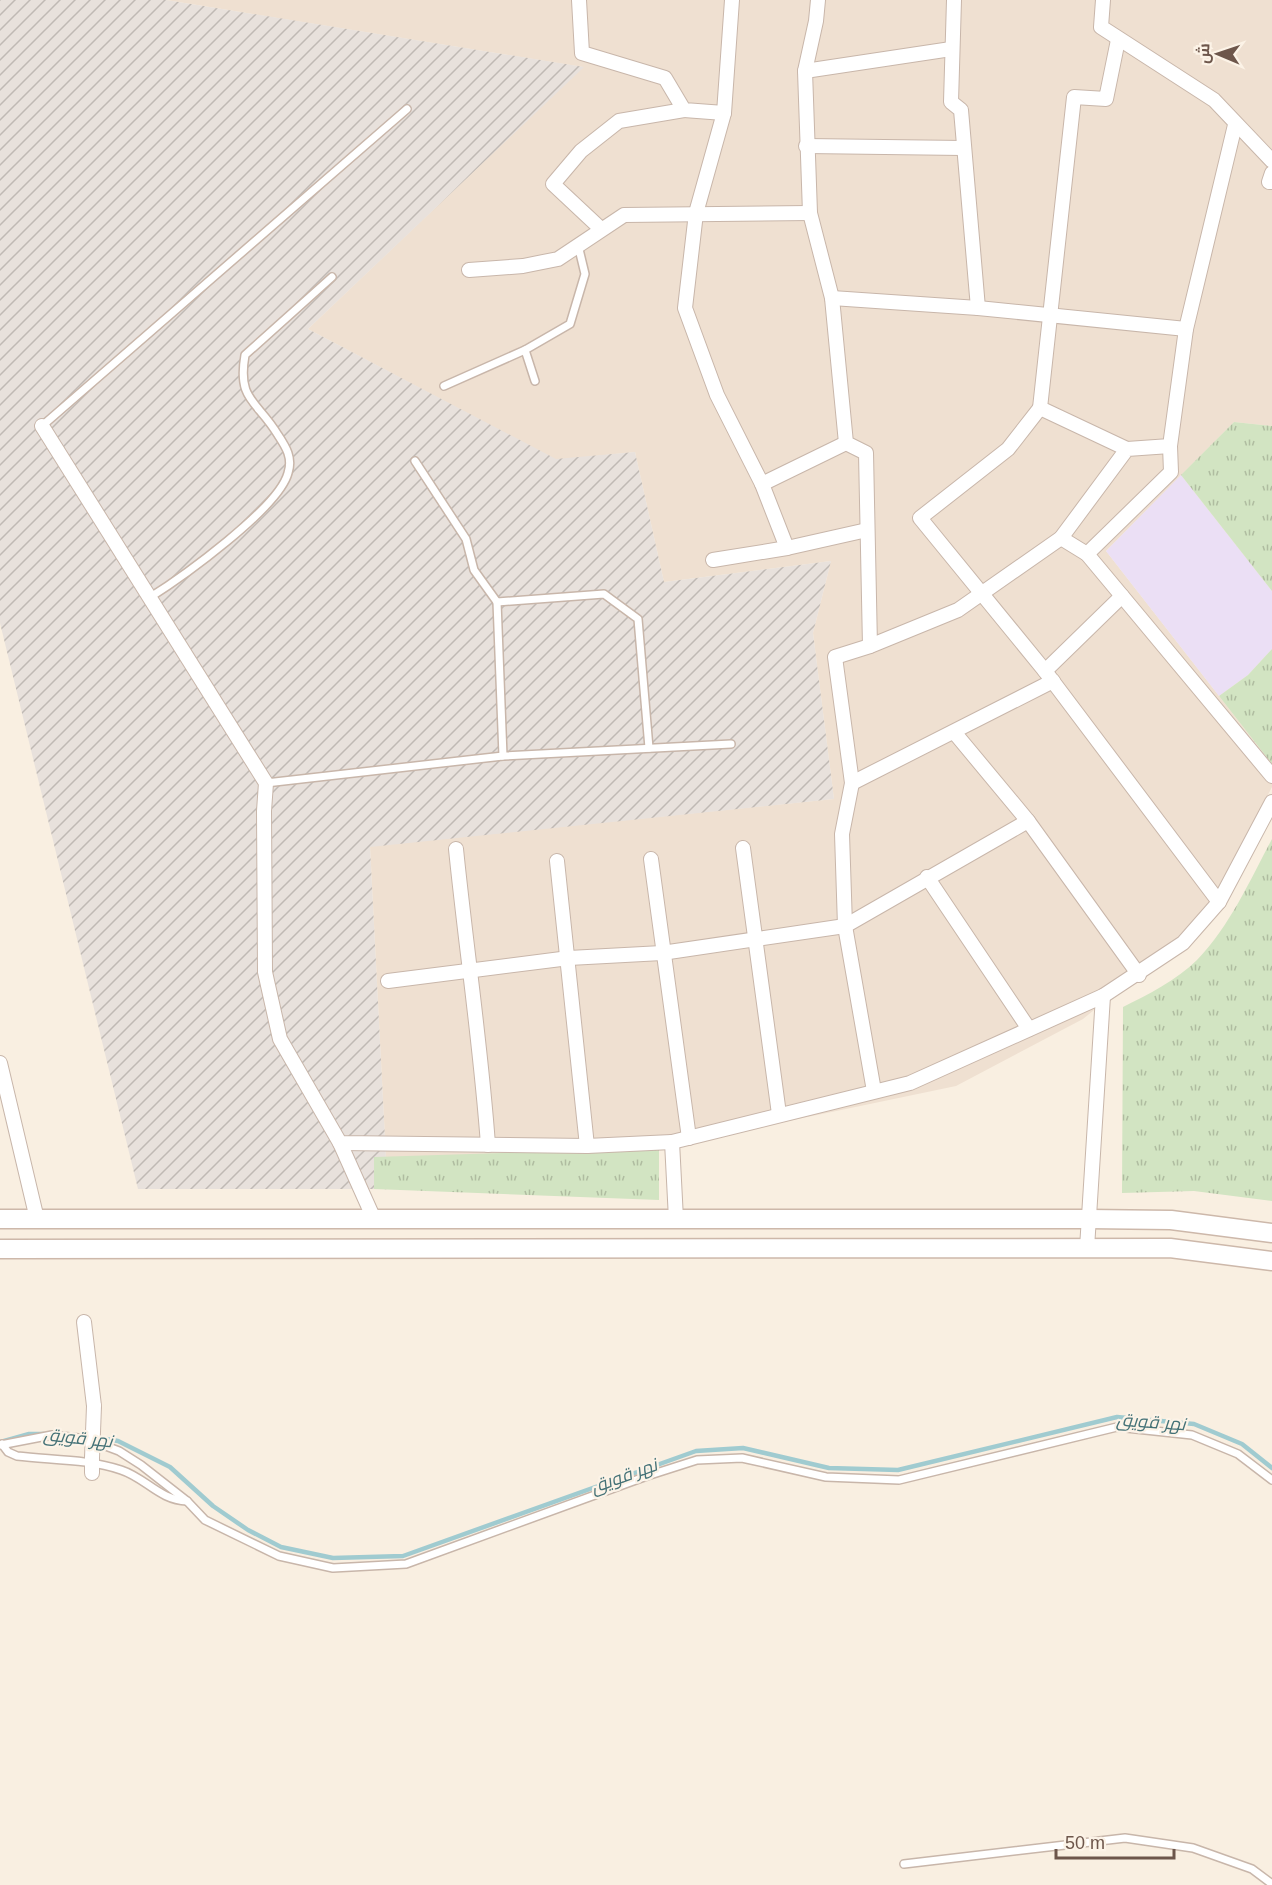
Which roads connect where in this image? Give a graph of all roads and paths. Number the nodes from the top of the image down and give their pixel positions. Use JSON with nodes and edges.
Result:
{"nodes":[{"id":1,"x":579,"y":0,"type":"edge"},
{"id":2,"x":732,"y":0,"type":"edge"},
{"id":3,"x":818,"y":0,"type":"edge"},
{"id":4,"x":954,"y":0,"type":"edge"},
{"id":5,"x":1103,"y":0,"type":"edge"},
{"id":6,"x":1118,"y":40,"type":"junction"},
{"id":7,"x":951,"y":49,"type":"junction"},
{"id":8,"x":804,"y":71,"type":"junction"},
{"id":9,"x":406,"y":109,"type":"dead end"},
{"id":10,"x":684,"y":110,"type":"junction"},
{"id":11,"x":724,"y":113,"type":"junction"},
{"id":12,"x":1235,"y":125,"type":"junction"},
{"id":13,"x":806,"y":146,"type":"junction"},
{"id":14,"x":963,"y":148,"type":"junction"},
{"id":15,"x":1272,"y":161,"type":"edge"},
{"id":16,"x":1272,"y":173,"type":"edge"},
{"id":17,"x":1272,"y":182,"type":"edge"},
{"id":18,"x":696,"y":213,"type":"junction"},
{"id":19,"x":810,"y":213,"type":"junction"},
{"id":20,"x":600,"y":228,"type":"junction"},
{"id":21,"x":578,"y":245,"type":"junction"},
{"id":22,"x":469,"y":270,"type":"dead end"},
{"id":23,"x":332,"y":277,"type":"dead end"},
{"id":24,"x":832,"y":298,"type":"junction"},
{"id":25,"x":978,"y":308,"type":"junction"},
{"id":26,"x":1050,"y":314,"type":"junction"},
{"id":27,"x":1186,"y":329,"type":"junction"},
{"id":28,"x":525,"y":350,"type":"junction"},
{"id":29,"x":535,"y":381,"type":"dead end"},
{"id":30,"x":444,"y":386,"type":"dead end"},
{"id":31,"x":1040,"y":408,"type":"junction"},
{"id":32,"x":42,"y":426,"type":"joint"},
{"id":33,"x":846,"y":443,"type":"junction"},
{"id":34,"x":1170,"y":446,"type":"junction"},
{"id":35,"x":1127,"y":449,"type":"junction"},
{"id":36,"x":415,"y":460,"type":"dead end"},
{"id":37,"x":762,"y":484,"type":"junction"},
{"id":38,"x":867,"y":530,"type":"junction"},
{"id":39,"x":1061,"y":538,"type":"junction"},
{"id":40,"x":787,"y":548,"type":"junction"},
{"id":41,"x":1087,"y":554,"type":"junction"},
{"id":42,"x":713,"y":560,"type":"dead end"},
{"id":43,"x":981,"y":592,"type":"junction"},
{"id":44,"x":1122,"y":596,"type":"junction"},
{"id":45,"x":149,"y":598,"type":"junction"},
{"id":46,"x":497,"y":602,"type":"junction"},
{"id":47,"x":870,"y":646,"type":"junction"},
{"id":48,"x":1049,"y":676,"type":"junction"},
{"id":49,"x":954,"y":732,"type":"junction"},
{"id":50,"x":731,"y":744,"type":"dead end"},
{"id":51,"x":649,"y":748,"type":"junction"},
{"id":52,"x":503,"y":756,"type":"junction"},
{"id":53,"x":1272,"y":776,"type":"edge"},
{"id":54,"x":266,"y":783,"type":"junction"},
{"id":55,"x":852,"y":783,"type":"junction"},
{"id":56,"x":1272,"y":802,"type":"edge"},
{"id":57,"x":1028,"y":820,"type":"junction"},
{"id":58,"x":743,"y":848,"type":"dead end"},
{"id":59,"x":456,"y":849,"type":"dead end"},
{"id":60,"x":651,"y":859,"type":"dead end"},
{"id":61,"x":557,"y":861,"type":"dead end"},
{"id":62,"x":927,"y":878,"type":"junction"},
{"id":63,"x":1219,"y":902,"type":"junction"},
{"id":64,"x":845,"y":926,"type":"junction"},
{"id":65,"x":755,"y":940,"type":"junction"},
{"id":66,"x":662,"y":953,"type":"junction"},
{"id":67,"x":569,"y":958,"type":"junction"},
{"id":68,"x":468,"y":971,"type":"junction"},
{"id":69,"x":1139,"y":975,"type":"junction"},
{"id":70,"x":388,"y":981,"type":"dead end"},
{"id":71,"x":1103,"y":996,"type":"junction"},
{"id":72,"x":1029,"y":1029,"type":"junction"},
{"id":73,"x":0,"y":1063,"type":"edge"},
{"id":74,"x":874,"y":1091,"type":"junction"},
{"id":75,"x":779,"y":1114,"type":"junction"},
{"id":76,"x":689,"y":1138,"type":"junction"},
{"id":77,"x":672,"y":1142,"type":"junction"},
{"id":78,"x":340,"y":1143,"type":"junction"},
{"id":79,"x":488,"y":1145,"type":"junction"},
{"id":80,"x":586,"y":1146,"type":"junction"},
{"id":81,"x":0,"y":1219,"type":"edge"},
{"id":82,"x":37,"y":1219,"type":"junction"},
{"id":83,"x":374,"y":1219,"type":"junction"},
{"id":84,"x":594,"y":1219,"type":"junction"},
{"id":85,"x":1089,"y":1219,"type":"junction"},
{"id":86,"x":676,"y":1220,"type":"junction"},
{"id":87,"x":1272,"y":1233,"type":"edge"},
{"id":88,"x":594,"y":1248,"type":"junction"},
{"id":89,"x":1087,"y":1248,"type":"junction"},
{"id":90,"x":0,"y":1249,"type":"edge"},
{"id":91,"x":1272,"y":1261,"type":"edge"},
{"id":92,"x":84,"y":1322,"type":"dead end"},
{"id":93,"x":1,"y":1444,"type":"edge"},
{"id":94,"x":92,"y":1465,"type":"junction"},
{"id":95,"x":1272,"y":1480,"type":"edge"},
{"id":96,"x":188,"y":1501,"type":"junction"},
{"id":97,"x":904,"y":1864,"type":"dead end"},
{"id":98,"x":1272,"y":1884,"type":"edge"}],
"edges":[{"from":1,"to":10,"type":"street"},
{"from":2,"to":11,"type":"street"},
{"from":3,"to":8,"type":"street"},
{"from":4,"to":7,"type":"street"},
{"from":5,"to":6,"type":"street"},
{"from":6,"to":12,"type":"street"},
{"from":6,"to":26,"type":"street"},
{"from":7,"to":8,"type":"street"},
{"from":7,"to":14,"type":"street"},
{"from":8,"to":13,"type":"street"},
{"from":9,"to":32,"type":"lane"},
{"from":10,"to":11,"type":"street"},
{"from":10,"to":20,"type":"street"},
{"from":11,"to":18,"type":"street"},
{"from":12,"to":15,"type":"street"},
{"from":12,"to":27,"type":"street"},
{"from":13,"to":14,"type":"street"},
{"from":13,"to":19,"type":"street"},
{"from":14,"to":25,"type":"street"},
{"from":16,"to":17,"type":"street"},
{"from":18,"to":19,"type":"street"},
{"from":18,"to":20,"type":"street"},
{"from":18,"to":37,"type":"street"},
{"from":19,"to":24,"type":"street"},
{"from":20,"to":21,"type":"street"},
{"from":21,"to":22,"type":"street"},
{"from":21,"to":28,"type":"lane"},
{"from":23,"to":45,"type":"lane"},
{"from":24,"to":25,"type":"street"},
{"from":24,"to":33,"type":"street"},
{"from":25,"to":26,"type":"street"},
{"from":26,"to":27,"type":"street"},
{"from":26,"to":31,"type":"street"},
{"from":27,"to":34,"type":"street"},
{"from":28,"to":29,"type":"lane"},
{"from":28,"to":30,"type":"lane"},
{"from":31,"to":35,"type":"street"},
{"from":31,"to":43,"type":"street"},
{"from":32,"to":45,"type":"street"},
{"from":33,"to":37,"type":"street"},
{"from":33,"to":38,"type":"street"},
{"from":34,"to":35,"type":"street"},
{"from":34,"to":41,"type":"street"},
{"from":35,"to":39,"type":"street"},
{"from":36,"to":46,"type":"lane"},
{"from":37,"to":40,"type":"street"},
{"from":38,"to":40,"type":"street"},
{"from":38,"to":47,"type":"street"},
{"from":39,"to":41,"type":"street"},
{"from":39,"to":43,"type":"street"},
{"from":40,"to":42,"type":"street"},
{"from":41,"to":44,"type":"street"},
{"from":43,"to":47,"type":"street"},
{"from":43,"to":48,"type":"street"},
{"from":44,"to":48,"type":"street"},
{"from":44,"to":53,"type":"street"},
{"from":45,"to":54,"type":"street"},
{"from":46,"to":51,"type":"lane"},
{"from":46,"to":52,"type":"lane"},
{"from":47,"to":55,"type":"street"},
{"from":48,"to":49,"type":"street"},
{"from":48,"to":63,"type":"street"},
{"from":49,"to":55,"type":"street"},
{"from":49,"to":57,"type":"street"},
{"from":50,"to":51,"type":"lane"},
{"from":51,"to":52,"type":"lane"},
{"from":52,"to":54,"type":"lane"},
{"from":54,"to":78,"type":"street"},
{"from":55,"to":64,"type":"street"},
{"from":56,"to":63,"type":"street"},
{"from":57,"to":62,"type":"street"},
{"from":57,"to":69,"type":"street"},
{"from":58,"to":65,"type":"street"},
{"from":59,"to":68,"type":"street"},
{"from":60,"to":66,"type":"street"},
{"from":61,"to":67,"type":"street"},
{"from":62,"to":64,"type":"street"},
{"from":62,"to":72,"type":"street"},
{"from":63,"to":69,"type":"street"},
{"from":64,"to":65,"type":"street"},
{"from":64,"to":74,"type":"street"},
{"from":65,"to":66,"type":"street"},
{"from":65,"to":75,"type":"street"},
{"from":66,"to":67,"type":"street"},
{"from":66,"to":76,"type":"street"},
{"from":67,"to":68,"type":"street"},
{"from":67,"to":80,"type":"street"},
{"from":68,"to":70,"type":"street"},
{"from":68,"to":79,"type":"street"},
{"from":69,"to":71,"type":"street"},
{"from":71,"to":72,"type":"street"},
{"from":71,"to":85,"type":"street"},
{"from":72,"to":74,"type":"street"},
{"from":73,"to":82,"type":"street"},
{"from":74,"to":75,"type":"street"},
{"from":75,"to":76,"type":"street"},
{"from":76,"to":77,"type":"street"},
{"from":77,"to":80,"type":"street"},
{"from":77,"to":86,"type":"street"},
{"from":78,"to":79,"type":"street"},
{"from":78,"to":83,"type":"street"},
{"from":79,"to":80,"type":"street"},
{"from":81,"to":82,"type":"main road"},
{"from":82,"to":83,"type":"main road"},
{"from":83,"to":84,"type":"main road"},
{"from":84,"to":86,"type":"main road"},
{"from":84,"to":88,"type":"main road"},
{"from":85,"to":86,"type":"main road"},
{"from":85,"to":87,"type":"main road"},
{"from":85,"to":89,"type":"street"},
{"from":88,"to":89,"type":"main road"},
{"from":88,"to":90,"type":"main road"},
{"from":89,"to":91,"type":"main road"},
{"from":92,"to":94,"type":"street","bridge":true},
{"from":93,"to":94,"type":"lane"},
{"from":93,"to":96,"type":"lane"},
{"from":94,"to":96,"type":"lane"},
{"from":95,"to":96,"type":"lane"},
{"from":97,"to":98,"type":"lane"}]}
